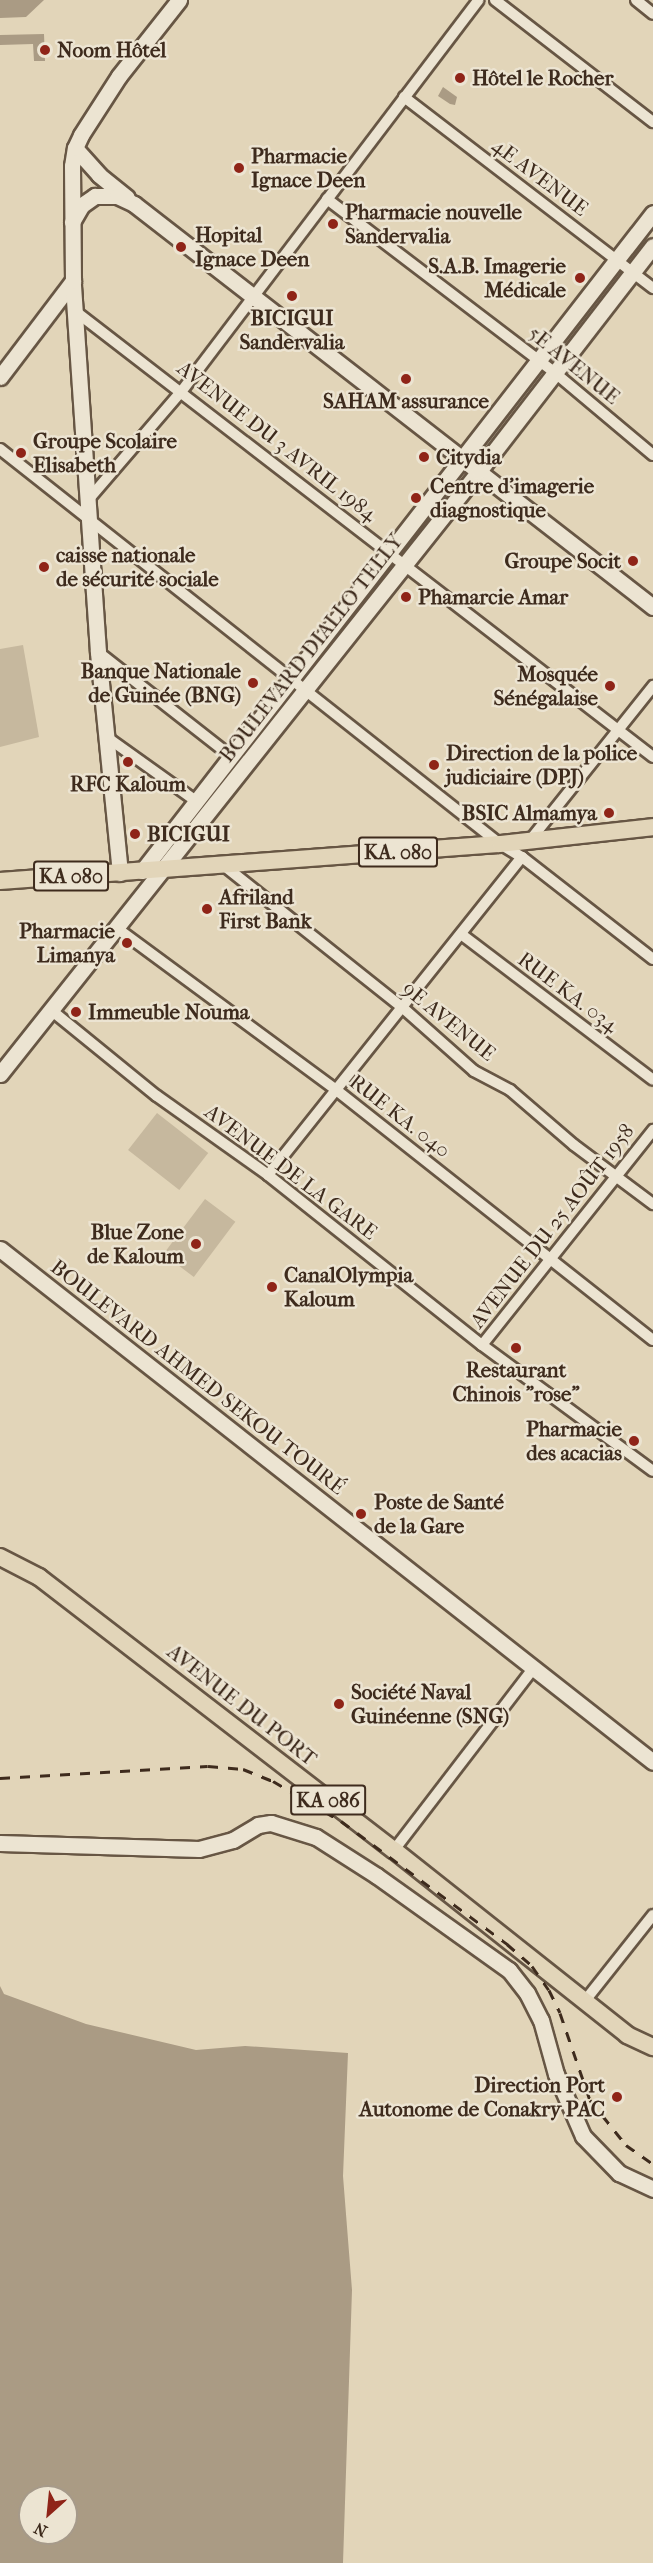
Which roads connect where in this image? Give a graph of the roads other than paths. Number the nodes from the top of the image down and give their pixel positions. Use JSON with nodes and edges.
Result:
{"nodes":[{"id":1,"x":179,"y":0,"type":"edge"},
{"id":2,"x":479,"y":0,"type":"edge"},
{"id":3,"x":495,"y":0,"type":"edge"},
{"id":4,"x":636,"y":0,"type":"edge"},
{"id":5,"x":653,"y":14,"type":"edge"},
{"id":6,"x":404,"y":97,"type":"junction"},
{"id":7,"x":653,"y":122,"type":"edge"},
{"id":8,"x":75,"y":148,"type":"junction"},
{"id":9,"x":327,"y":199,"type":"junction"},
{"id":10,"x":134,"y":204,"type":"junction"},
{"id":11,"x":653,"y":213,"type":"edge"},
{"id":12,"x":72,"y":222,"type":"junction"},
{"id":13,"x":653,"y":246,"type":"edge"},
{"id":14,"x":616,"y":260,"type":"junction"},
{"id":15,"x":633,"y":272,"type":"junction"},
{"id":16,"x":73,"y":281,"type":"junction"},
{"id":17,"x":653,"y":288,"type":"edge"},
{"id":18,"x":254,"y":297,"type":"junction"},
{"id":19,"x":75,"y":311,"type":"junction"},
{"id":20,"x":538,"y":360,"type":"junction"},
{"id":21,"x":554,"y":372,"type":"junction"},
{"id":22,"x":0,"y":377,"type":"edge"},
{"id":23,"x":181,"y":392,"type":"junction"},
{"id":24,"x":0,"y":449,"type":"edge"},
{"id":25,"x":653,"y":455,"type":"edge"},
{"id":26,"x":462,"y":457,"type":"junction"},
{"id":27,"x":479,"y":471,"type":"junction"},
{"id":28,"x":88,"y":500,"type":"junction"},
{"id":29,"x":90,"y":519,"type":"junction"},
{"id":30,"x":389,"y":553,"type":"junction"},
{"id":31,"x":403,"y":564,"type":"junction"},
{"id":32,"x":653,"y":607,"type":"edge"},
{"id":33,"x":98,"y":652,"type":"junction"},
{"id":34,"x":292,"y":678,"type":"junction"},
{"id":35,"x":653,"y":686,"type":"edge"},
{"id":36,"x":305,"y":691,"type":"junction"},
{"id":37,"x":618,"y":730,"type":"junction"},
{"id":38,"x":108,"y":738,"type":"junction"},
{"id":39,"x":232,"y":757,"type":"junction"},
{"id":40,"x":653,"y":757,"type":"edge"},
{"id":41,"x":196,"y":801,"type":"junction"},
{"id":42,"x":653,"y":827,"type":"edge"},
{"id":43,"x":531,"y":839,"type":"junction"},
{"id":44,"x":500,"y":844,"type":"junction"},
{"id":45,"x":522,"y":857,"type":"junction"},
{"id":46,"x":222,"y":864,"type":"junction"},
{"id":47,"x":164,"y":870,"type":"junction"},
{"id":48,"x":142,"y":871,"type":"junction"},
{"id":49,"x":120,"y":873,"type":"junction"},
{"id":50,"x":0,"y":882,"type":"edge"},
{"id":51,"x":118,"y":929,"type":"junction"},
{"id":52,"x":461,"y":934,"type":"junction"},
{"id":53,"x":653,"y":959,"type":"edge"},
{"id":54,"x":402,"y":1008,"type":"junction"},
{"id":55,"x":51,"y":1010,"type":"junction"},
{"id":56,"x":0,"y":1074,"type":"edge"},
{"id":57,"x":653,"y":1080,"type":"edge"},
{"id":58,"x":335,"y":1089,"type":"junction"},
{"id":59,"x":653,"y":1130,"type":"edge"},
{"id":60,"x":268,"y":1175,"type":"junction"},
{"id":61,"x":617,"y":1176,"type":"junction"},
{"id":62,"x":653,"y":1204,"type":"edge"},
{"id":63,"x":0,"y":1248,"type":"edge"},
{"id":64,"x":549,"y":1260,"type":"junction"},
{"id":65,"x":653,"y":1340,"type":"edge"},
{"id":66,"x":482,"y":1346,"type":"junction"},
{"id":67,"x":653,"y":1471,"type":"edge"},
{"id":68,"x":0,"y":1557,"type":"edge"},
{"id":69,"x":532,"y":1669,"type":"junction"},
{"id":70,"x":653,"y":1762,"type":"edge"},
{"id":71,"x":0,"y":1843,"type":"edge"},
{"id":72,"x":394,"y":1850,"type":"junction"},
{"id":73,"x":653,"y":1915,"type":"edge"},
{"id":74,"x":584,"y":2002,"type":"junction"},
{"id":75,"x":653,"y":2047,"type":"edge"},
{"id":76,"x":653,"y":2189,"type":"edge"}],
"edges":[{"from":1,"to":8,"type":"street"},
{"from":2,"to":6,"type":"street"},
{"from":3,"to":7,"type":"street"},
{"from":4,"to":5,"type":"street"},
{"from":6,"to":9,"type":"street"},
{"from":6,"to":14,"type":"street","name":"4E AVENUE"},
{"from":8,"to":10,"type":"street"},
{"from":8,"to":12,"type":"street"},
{"from":9,"to":18,"type":"street"},
{"from":9,"to":20,"type":"street","name":"5E AVENUE"},
{"from":10,"to":12,"type":"street"},
{"from":10,"to":18,"type":"street"},
{"from":11,"to":14,"type":"street","name":"BOULEVARD DIALLO TELLY"},
{"from":12,"to":16,"type":"street"},
{"from":13,"to":15,"type":"street","name":"BOULEVARD DIALLO TELLY"},
{"from":14,"to":15,"type":"street","name":"4E AVENUE"},
{"from":14,"to":20,"type":"street","name":"BOULEVARD DIALLO TELLY"},
{"from":15,"to":17,"type":"street","name":"4E AVENUE"},
{"from":15,"to":21,"type":"street","name":"BOULEVARD DIALLO TELLY"},
{"from":16,"to":19,"type":"street"},
{"from":16,"to":22,"type":"street"},
{"from":18,"to":23,"type":"street"},
{"from":18,"to":26,"type":"street"},
{"from":19,"to":23,"type":"street","name":"AVENUE DU 3 AVRIL 1984"},
{"from":19,"to":28,"type":"street"},
{"from":20,"to":21,"type":"street","name":"5E AVENUE"},
{"from":20,"to":26,"type":"street","name":"BOULEVARD DIALLO TELLY"},
{"from":21,"to":25,"type":"street","name":"5E AVENUE"},
{"from":21,"to":27,"type":"street","name":"BOULEVARD DIALLO TELLY"},
{"from":23,"to":28,"type":"street"},
{"from":23,"to":30,"type":"street","name":"AVENUE DU 3 AVRIL 1984"},
{"from":24,"to":29,"type":"street"},
{"from":26,"to":27,"type":"street"},
{"from":26,"to":30,"type":"street","name":"BOULEVARD DIALLO TELLY"},
{"from":27,"to":31,"type":"street","name":"BOULEVARD DIALLO TELLY"},
{"from":27,"to":32,"type":"street"},
{"from":28,"to":29,"type":"street"},
{"from":29,"to":33,"type":"street"},
{"from":29,"to":34,"type":"street"},
{"from":30,"to":31,"type":"street","name":"AVENUE DU 3 AVRIL 1984"},
{"from":30,"to":34,"type":"street","name":"BOULEVARD DIALLO TELLY"},
{"from":31,"to":36,"type":"street","name":"BOULEVARD DIALLO TELLY"},
{"from":31,"to":37,"type":"street","name":"AVENUE DU 3 AVRIL 1984"},
{"from":33,"to":38,"type":"street"},
{"from":33,"to":39,"type":"street"},
{"from":34,"to":36,"type":"street"},
{"from":34,"to":39,"type":"street","name":"BOULEVARD DIALLO TELLY"},
{"from":35,"to":37,"type":"street"},
{"from":36,"to":44,"type":"street"},
{"from":36,"to":47,"type":"street","name":"BOULEVARD DIALLO TELLY"},
{"from":37,"to":40,"type":"street","name":"AVENUE DU 3 AVRIL 1984"},
{"from":37,"to":43,"type":"street"},
{"from":38,"to":41,"type":"street"},
{"from":38,"to":49,"type":"street"},
{"from":39,"to":41,"type":"street","name":"BOULEVARD DIALLO TELLY"},
{"from":41,"to":48,"type":"street","name":"BOULEVARD DIALLO TELLY"},
{"from":42,"to":43,"type":"main road","number":"KA. 080"},
{"from":43,"to":44,"type":"main road","number":"KA. 080"},
{"from":44,"to":45,"type":"street"},
{"from":44,"to":46,"type":"main road","number":"KA. 080"},
{"from":45,"to":52,"type":"street"},
{"from":45,"to":53,"type":"street"},
{"from":46,"to":47,"type":"main road","number":"KA. 080"},
{"from":46,"to":54,"type":"street","name":"9E AVENUE"},
{"from":47,"to":48,"type":"main road","number":"KA. 080"},
{"from":47,"to":51,"type":"street","name":"BOULEVARD DIALLO TELLY"},
{"from":48,"to":49,"type":"main road","number":"KA 080"},
{"from":49,"to":50,"type":"main road","number":"KA 080"},
{"from":51,"to":55,"type":"street","name":"BOULEVARD DIALLO TELLY"},
{"from":51,"to":58,"type":"street","name":"RUE KA. 040"},
{"from":52,"to":54,"type":"street"},
{"from":52,"to":57,"type":"street","name":"RUE KA. 034"},
{"from":54,"to":58,"type":"street"},
{"from":54,"to":61,"type":"street","name":"9E AVENUE"},
{"from":55,"to":56,"type":"street","name":"BOULEVARD DIALLO TELLY"},
{"from":55,"to":60,"type":"street","name":"AVENUE DE LA GARE"},
{"from":58,"to":60,"type":"street"},
{"from":58,"to":64,"type":"street","name":"RUE KA. 040"},
{"from":59,"to":61,"type":"street","name":"AVENUE DU 25 AOÛT 1958"},
{"from":60,"to":66,"type":"street","name":"AVENUE DE LA GARE"},
{"from":61,"to":62,"type":"street","name":"9E AVENUE"},
{"from":61,"to":64,"type":"street","name":"AVENUE DU 25 AOÛT 1958"},
{"from":63,"to":69,"type":"street","name":"BOULEVARD AHMED SEKOU TOURÉ"},
{"from":64,"to":65,"type":"street","name":"RUE KA. 040"},
{"from":64,"to":66,"type":"street","name":"AVENUE DU 25 AOÛT 1958"},
{"from":66,"to":67,"type":"street","name":"AVENUE DE LA GARE"},
{"from":68,"to":72,"type":"main road","name":"AVENUE DU PORT","number":"KA 086"},
{"from":69,"to":70,"type":"street","name":"BOULEVARD AHMED SEKOU TOURÉ"},
{"from":69,"to":72,"type":"street"},
{"from":71,"to":76,"type":"street"},
{"from":72,"to":74,"type":"main road","name":"AVENUE DU PORT","number":"KA 086"},
{"from":73,"to":74,"type":"street"},
{"from":74,"to":75,"type":"main road","name":"AVENUE DU PORT","number":"KA 086"}]}
